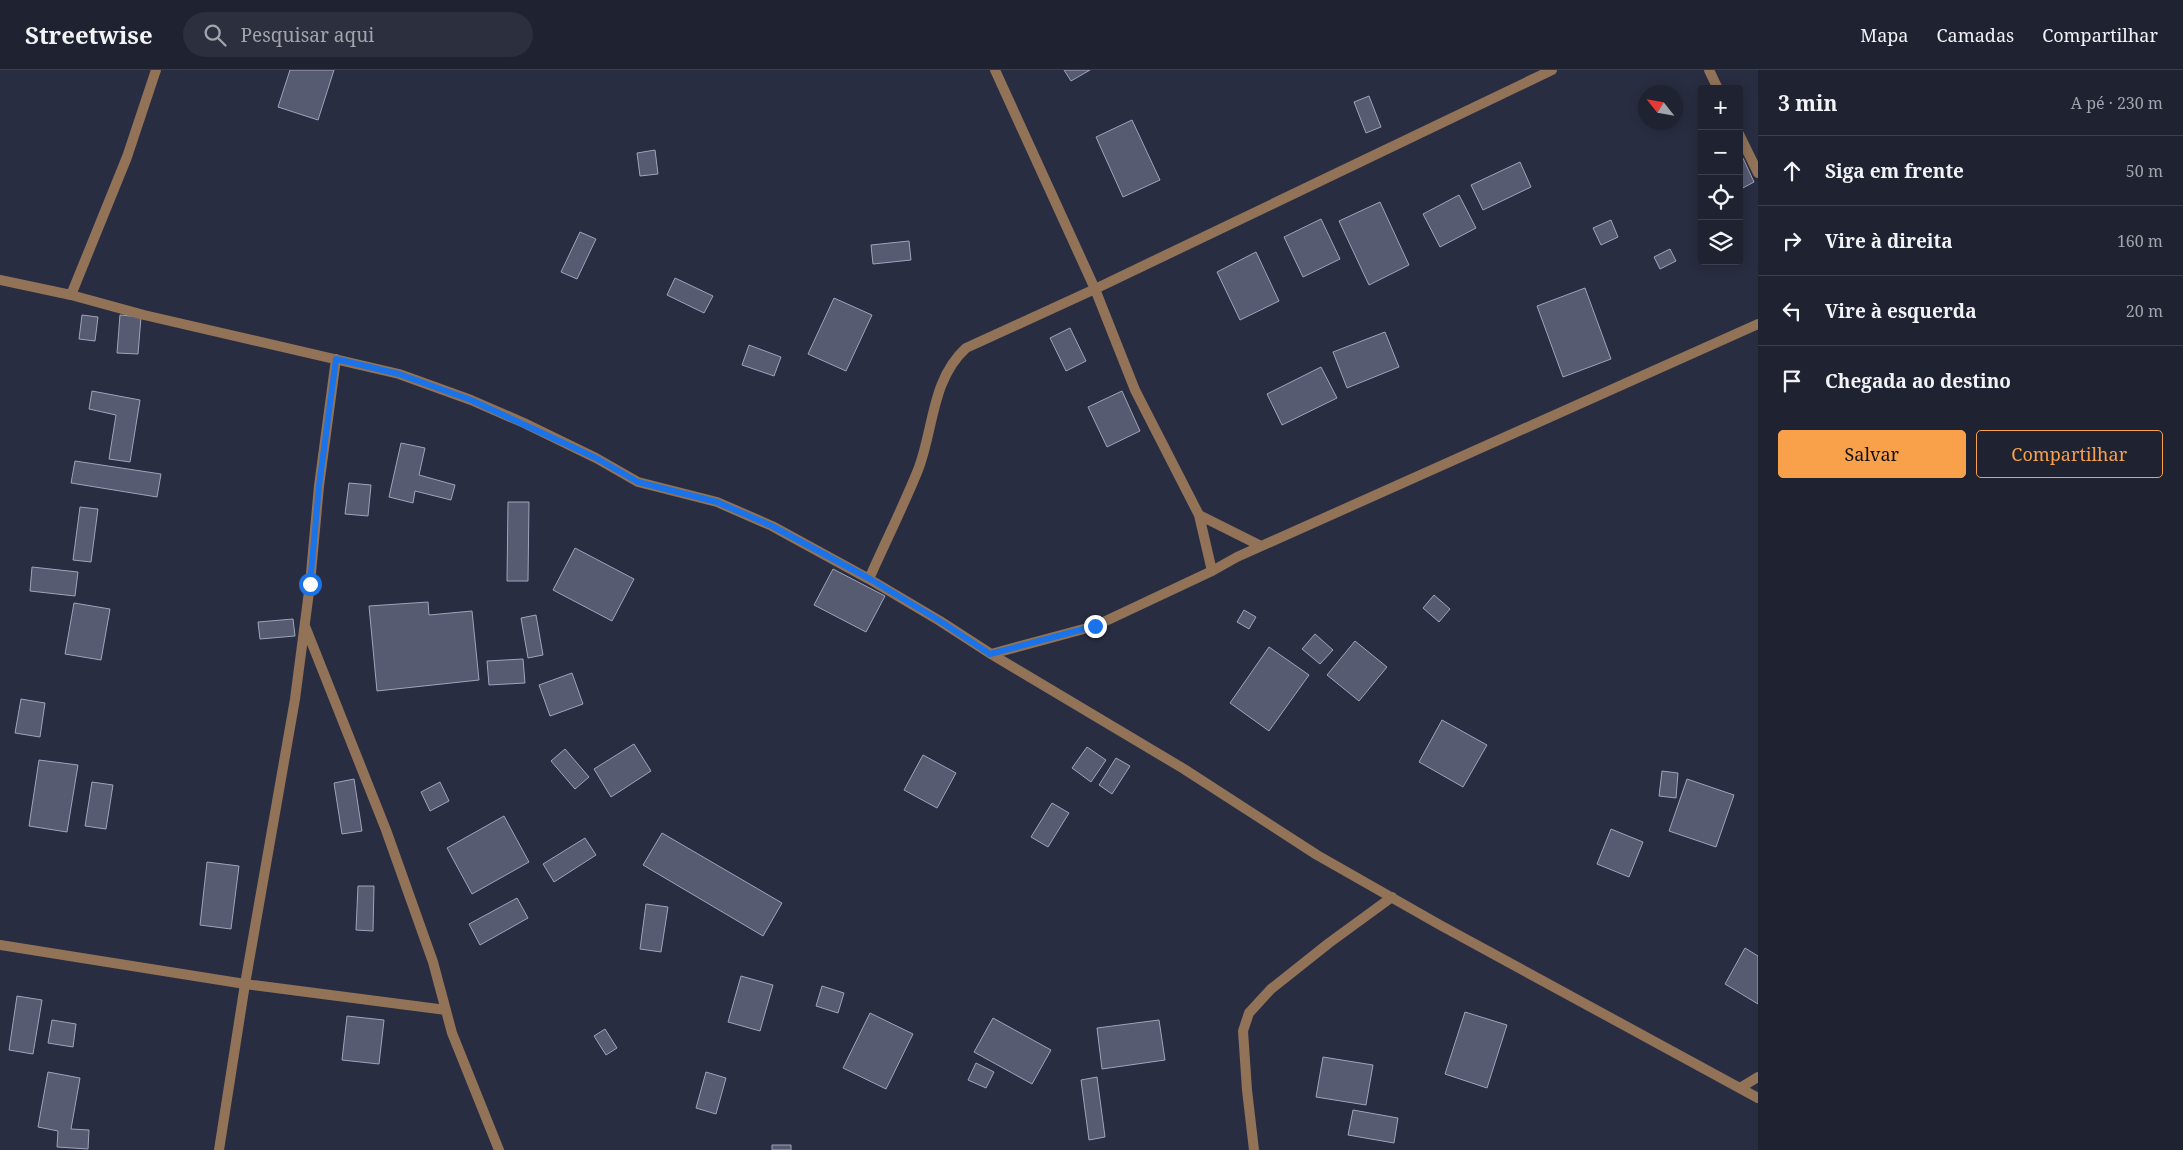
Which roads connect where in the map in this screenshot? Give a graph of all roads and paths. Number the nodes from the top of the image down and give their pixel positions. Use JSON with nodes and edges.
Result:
{"nodes":[{"id":1,"x":156,"y":70,"type":"edge"},
{"id":2,"x":995,"y":70,"type":"edge"},
{"id":3,"x":1552,"y":70,"type":"edge"},
{"id":4,"x":1708,"y":70,"type":"edge"},
{"id":5,"x":1716,"y":85,"type":"edge"},
{"id":6,"x":1743,"y":142,"type":"edge"},
{"id":7,"x":1758,"y":173,"type":"edge"},
{"id":8,"x":0,"y":280,"type":"edge"},
{"id":9,"x":1095,"y":289,"type":"junction"},
{"id":10,"x":71,"y":295,"type":"junction"},
{"id":11,"x":1758,"y":324,"type":"edge"},
{"id":12,"x":336,"y":359,"type":"junction"},
{"id":13,"x":1199,"y":515,"type":"junction"},
{"id":14,"x":1261,"y":546,"type":"junction"},
{"id":15,"x":1212,"y":571,"type":"junction"},
{"id":16,"x":870,"y":579,"type":"junction"},
{"id":17,"x":304,"y":625,"type":"junction"},
{"id":18,"x":990,"y":654,"type":"junction"},
{"id":19,"x":1392,"y":898,"type":"junction"},
{"id":20,"x":0,"y":945,"type":"edge"},
{"id":21,"x":245,"y":984,"type":"junction"},
{"id":22,"x":446,"y":1010,"type":"junction"},
{"id":23,"x":1758,"y":1077,"type":"edge"},
{"id":24,"x":1740,"y":1088,"type":"junction"},
{"id":25,"x":1758,"y":1098,"type":"edge"},
{"id":26,"x":219,"y":1150,"type":"edge"},
{"id":27,"x":499,"y":1150,"type":"edge"},
{"id":28,"x":1254,"y":1150,"type":"edge"}],
"edges":[{"from":1,"to":10,"type":"street"},
{"from":2,"to":9,"type":"street"},
{"from":3,"to":9,"type":"street"},
{"from":4,"to":5,"type":"street"},
{"from":6,"to":7,"type":"street"},
{"from":8,"to":10,"type":"street"},
{"from":9,"to":13,"type":"street"},
{"from":9,"to":16,"type":"street"},
{"from":10,"to":12,"type":"street"},
{"from":11,"to":14,"type":"street"},
{"from":12,"to":16,"type":"street"},
{"from":12,"to":17,"type":"street"},
{"from":13,"to":14,"type":"street"},
{"from":13,"to":15,"type":"street"},
{"from":14,"to":15,"type":"street"},
{"from":15,"to":18,"type":"street"},
{"from":16,"to":18,"type":"street"},
{"from":17,"to":21,"type":"street"},
{"from":17,"to":22,"type":"street"},
{"from":18,"to":19,"type":"street"},
{"from":19,"to":24,"type":"street"},
{"from":19,"to":28,"type":"street"},
{"from":20,"to":21,"type":"street"},
{"from":21,"to":22,"type":"street"},
{"from":21,"to":26,"type":"street"},
{"from":22,"to":27,"type":"street"},
{"from":23,"to":24,"type":"street"},
{"from":24,"to":25,"type":"street"}]}
